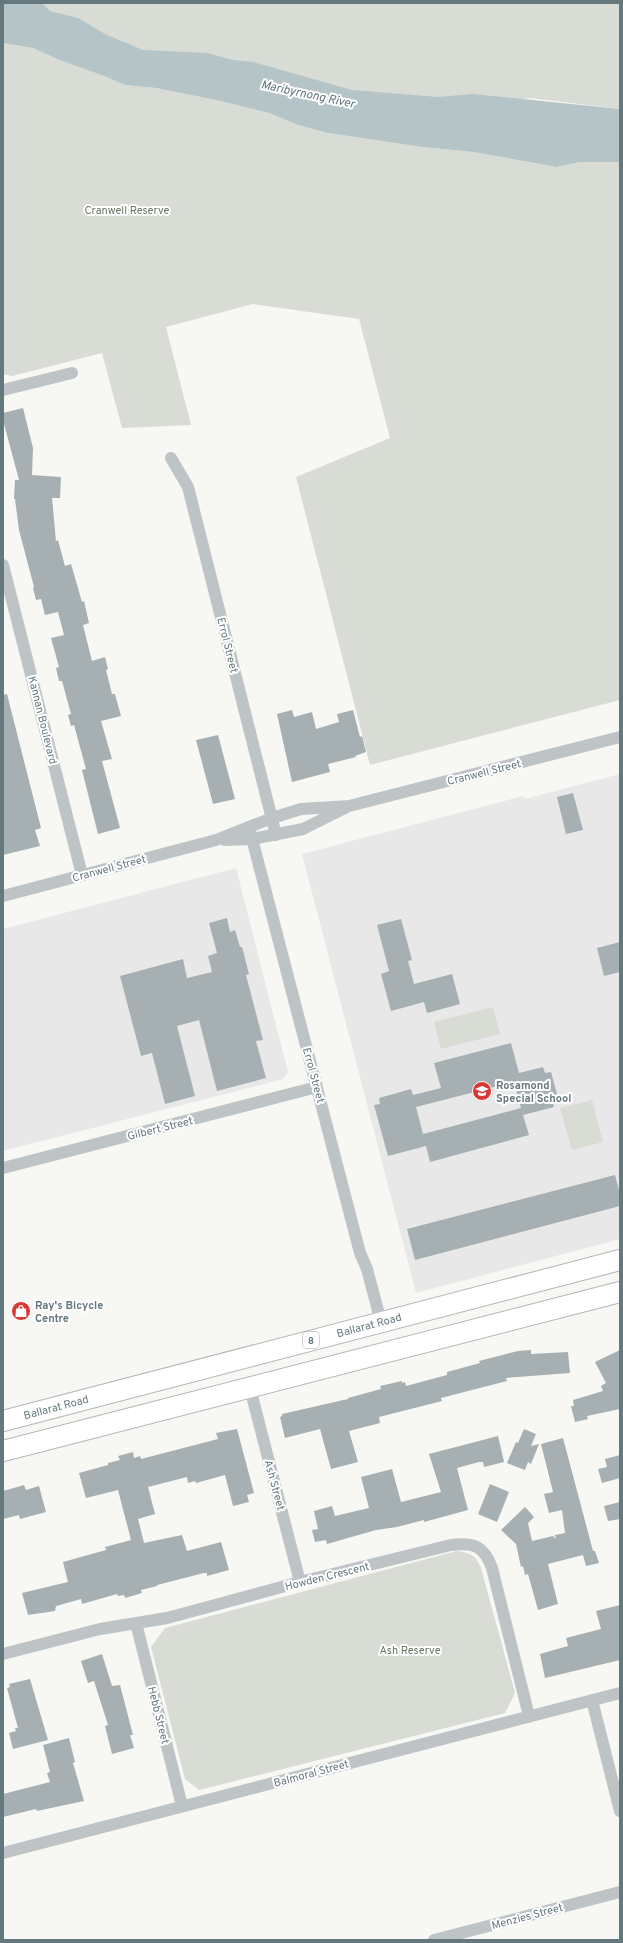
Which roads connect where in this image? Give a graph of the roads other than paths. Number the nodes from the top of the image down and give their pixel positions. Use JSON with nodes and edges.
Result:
{"nodes":[{"id":1,"x":72,"y":373,"type":"dead end"},
{"id":2,"x":3,"y":390,"type":"edge"},
{"id":3,"x":171,"y":458,"type":"dead end"},
{"id":4,"x":3,"y":565,"type":"edge"},
{"id":5,"x":620,"y":737,"type":"edge"},
{"id":6,"x":348,"y":806,"type":"junction"},
{"id":7,"x":272,"y":818,"type":"junction"},
{"id":8,"x":250,"y":833,"type":"junction"},
{"id":9,"x":276,"y":835,"type":"junction"},
{"id":10,"x":82,"y":875,"type":"junction"},
{"id":11,"x":3,"y":896,"type":"edge"},
{"id":12,"x":317,"y":1087,"type":"junction"},
{"id":13,"x":3,"y":1168,"type":"edge"},
{"id":14,"x":620,"y":1260,"type":"edge"},
{"id":15,"x":620,"y":1292,"type":"edge"},
{"id":16,"x":381,"y":1322,"type":"junction"},
{"id":17,"x":250,"y":1388,"type":"junction"},
{"id":18,"x":3,"y":1421,"type":"edge"},
{"id":19,"x":3,"y":1451,"type":"edge"},
{"id":20,"x":300,"y":1582,"type":"junction"},
{"id":21,"x":136,"y":1623,"type":"junction"},
{"id":22,"x":3,"y":1654,"type":"edge"},
{"id":23,"x":620,"y":1693,"type":"edge"},
{"id":24,"x":592,"y":1700,"type":"junction"},
{"id":25,"x":529,"y":1716,"type":"junction"},
{"id":26,"x":182,"y":1806,"type":"junction"},
{"id":27,"x":620,"y":1811,"type":"edge"},
{"id":28,"x":3,"y":1853,"type":"edge"},
{"id":29,"x":620,"y":1892,"type":"edge"},
{"id":30,"x":434,"y":1940,"type":"edge"}],
"edges":[{"from":1,"to":2,"type":"street"},
{"from":3,"to":7,"type":"street","name":"Errol Street"},
{"from":4,"to":10,"type":"street","name":"Kannan Boulevard"},
{"from":5,"to":6,"type":"street","name":"Cranwell Street"},
{"from":6,"to":7,"type":"street","name":"Cranwell Street"},
{"from":6,"to":9,"type":"street","name":"Cranwell Street"},
{"from":7,"to":8,"type":"street","name":"Cranwell Street"},
{"from":7,"to":9,"type":"street","name":"Errol Street"},
{"from":8,"to":9,"type":"street","name":"Cranwell Street"},
{"from":8,"to":10,"type":"street","name":"Cranwell Street"},
{"from":8,"to":12,"type":"street","name":"Errol Street"},
{"from":10,"to":11,"type":"street","name":"Cranwell Street"},
{"from":12,"to":13,"type":"street","name":"Gilbert Street"},
{"from":12,"to":16,"type":"street","name":"Errol Street"},
{"from":14,"to":16,"type":"highway","name":"Ballarat Road","number":"8"},
{"from":15,"to":17,"type":"highway"},
{"from":16,"to":18,"type":"highway","name":"Ballarat Road","number":"8"},
{"from":17,"to":19,"type":"highway"},
{"from":17,"to":20,"type":"street","name":"Ash Street"},
{"from":20,"to":21,"type":"street","name":"Howden Crescent"},
{"from":20,"to":25,"type":"street","name":"Howden Crescent"},
{"from":21,"to":22,"type":"street","name":"Howden Crescent"},
{"from":21,"to":26,"type":"street","name":"Hebb Street"},
{"from":23,"to":24,"type":"street","name":"Balmoral Street"},
{"from":24,"to":25,"type":"street","name":"Balmoral Street"},
{"from":24,"to":27,"type":"street"},
{"from":25,"to":26,"type":"street","name":"Balmoral Street"},
{"from":26,"to":28,"type":"street","name":"Balmoral Street"},
{"from":29,"to":30,"type":"street","name":"Menzies Street"}]}
